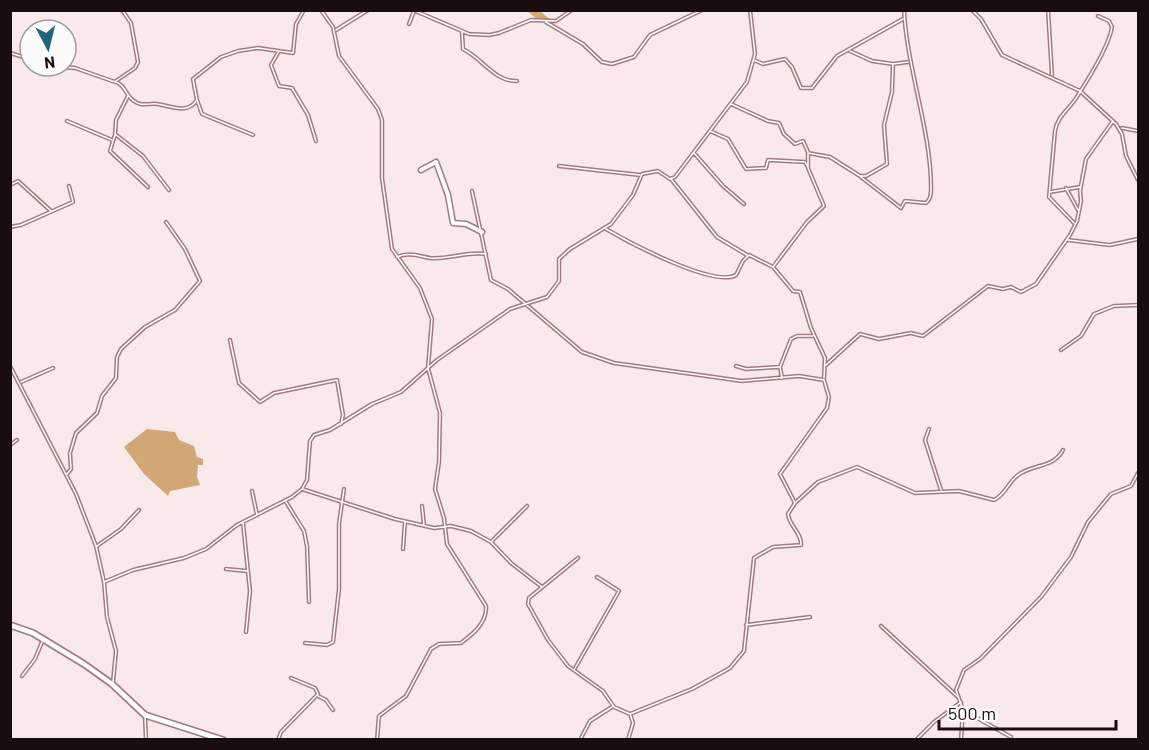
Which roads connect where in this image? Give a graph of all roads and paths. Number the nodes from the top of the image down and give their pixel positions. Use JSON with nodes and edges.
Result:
{"nodes":[{"id":1,"x":122,"y":10,"type":"edge"},
{"id":2,"x":304,"y":10,"type":"edge"},
{"id":3,"x":321,"y":10,"type":"edge"},
{"id":4,"x":368,"y":10,"type":"edge"},
{"id":5,"x":572,"y":10,"type":"edge"},
{"id":6,"x":702,"y":10,"type":"edge"},
{"id":7,"x":750,"y":10,"type":"edge"},
{"id":8,"x":904,"y":10,"type":"edge"},
{"id":9,"x":972,"y":10,"type":"edge"},
{"id":10,"x":1048,"y":10,"type":"edge"},
{"id":11,"x":414,"y":11,"type":"edge"},
{"id":12,"x":1098,"y":16,"type":"dead end"},
{"id":13,"x":904,"y":19,"type":"junction"},
{"id":14,"x":546,"y":22,"type":"junction"},
{"id":15,"x":409,"y":24,"type":"dead end"},
{"id":16,"x":334,"y":31,"type":"junction"},
{"id":17,"x":462,"y":32,"type":"junction"},
{"id":18,"x":279,"y":51,"type":"junction"},
{"id":19,"x":848,"y":51,"type":"junction"},
{"id":20,"x":754,"y":59,"type":"junction"},
{"id":21,"x":909,"y":62,"type":"junction"},
{"id":22,"x":893,"y":64,"type":"junction"},
{"id":23,"x":78,"y":69,"type":"edge"},
{"id":24,"x":1052,"y":76,"type":"junction"},
{"id":25,"x":517,"y":81,"type":"dead end"},
{"id":26,"x":115,"y":82,"type":"junction"},
{"id":27,"x":1080,"y":91,"type":"junction"},
{"id":28,"x":128,"y":95,"type":"junction"},
{"id":29,"x":197,"y":100,"type":"junction"},
{"id":30,"x":730,"y":103,"type":"junction"},
{"id":31,"x":67,"y":121,"type":"dead end"},
{"id":32,"x":1113,"y":121,"type":"junction"},
{"id":33,"x":1120,"y":128,"type":"junction"},
{"id":34,"x":710,"y":131,"type":"junction"},
{"id":35,"x":1138,"y":131,"type":"edge"},
{"id":36,"x":115,"y":134,"type":"junction"},
{"id":37,"x":254,"y":135,"type":"dead end"},
{"id":38,"x":112,"y":140,"type":"junction"},
{"id":39,"x":316,"y":141,"type":"dead end"},
{"id":40,"x":693,"y":152,"type":"junction"},
{"id":41,"x":808,"y":153,"type":"junction"},
{"id":42,"x":559,"y":166,"type":"dead end"},
{"id":43,"x":808,"y":168,"type":"junction"},
{"id":44,"x":421,"y":170,"type":"dead end"},
{"id":45,"x":640,"y":176,"type":"junction"},
{"id":46,"x":860,"y":176,"type":"junction"},
{"id":47,"x":670,"y":179,"type":"junction"},
{"id":48,"x":1138,"y":180,"type":"edge"},
{"id":49,"x":10,"y":185,"type":"edge"},
{"id":50,"x":69,"y":186,"type":"dead end"},
{"id":51,"x":148,"y":187,"type":"dead end"},
{"id":52,"x":1081,"y":187,"type":"junction"},
{"id":53,"x":1066,"y":188,"type":"junction"},
{"id":54,"x":169,"y":190,"type":"dead end"},
{"id":55,"x":472,"y":191,"type":"dead end"},
{"id":56,"x":1049,"y":192,"type":"junction"},
{"id":57,"x":744,"y":204,"type":"dead end"},
{"id":58,"x":51,"y":211,"type":"junction"},
{"id":59,"x":1078,"y":214,"type":"junction"},
{"id":60,"x":166,"y":222,"type":"dead end"},
{"id":61,"x":1075,"y":224,"type":"junction"},
{"id":62,"x":10,"y":227,"type":"edge"},
{"id":63,"x":605,"y":228,"type":"junction"},
{"id":64,"x":482,"y":232,"type":"junction"},
{"id":65,"x":1138,"y":239,"type":"edge"},
{"id":66,"x":1066,"y":240,"type":"junction"},
{"id":67,"x":486,"y":254,"type":"junction"},
{"id":68,"x":749,"y":255,"type":"junction"},
{"id":69,"x":396,"y":258,"type":"junction"},
{"id":70,"x":773,"y":267,"type":"junction"},
{"id":71,"x":524,"y":304,"type":"junction"},
{"id":72,"x":1138,"y":306,"type":"edge"},
{"id":73,"x":814,"y":336,"type":"junction"},
{"id":74,"x":230,"y":340,"type":"dead end"},
{"id":75,"x":1061,"y":350,"type":"dead end"},
{"id":76,"x":826,"y":365,"type":"junction"},
{"id":77,"x":10,"y":366,"type":"edge"},
{"id":78,"x":736,"y":366,"type":"dead end"},
{"id":79,"x":780,"y":367,"type":"junction"},
{"id":80,"x":53,"y":368,"type":"dead end"},
{"id":81,"x":428,"y":368,"type":"junction"},
{"id":82,"x":782,"y":378,"type":"junction"},
{"id":83,"x":824,"y":380,"type":"junction"},
{"id":84,"x":20,"y":382,"type":"junction"},
{"id":85,"x":340,"y":424,"type":"junction"},
{"id":86,"x":929,"y":429,"type":"dead end"},
{"id":87,"x":17,"y":440,"type":"dead end"},
{"id":88,"x":10,"y":445,"type":"edge"},
{"id":89,"x":1063,"y":450,"type":"dead end"},
{"id":90,"x":1138,"y":473,"type":"edge"},
{"id":91,"x":66,"y":475,"type":"junction"},
{"id":92,"x":302,"y":489,"type":"junction"},
{"id":93,"x":344,"y":489,"type":"dead end"},
{"id":94,"x":252,"y":490,"type":"dead end"},
{"id":95,"x":941,"y":491,"type":"junction"},
{"id":96,"x":286,"y":501,"type":"junction"},
{"id":97,"x":342,"y":503,"type":"junction"},
{"id":98,"x":795,"y":503,"type":"junction"},
{"id":99,"x":422,"y":506,"type":"dead end"},
{"id":100,"x":527,"y":506,"type":"dead end"},
{"id":101,"x":140,"y":510,"type":"dead end"},
{"id":102,"x":258,"y":516,"type":"junction"},
{"id":103,"x":405,"y":521,"type":"junction"},
{"id":104,"x":243,"y":523,"type":"junction"},
{"id":105,"x":424,"y":526,"type":"junction"},
{"id":106,"x":444,"y":527,"type":"junction"},
{"id":107,"x":491,"y":543,"type":"junction"},
{"id":108,"x":96,"y":546,"type":"junction"},
{"id":109,"x":403,"y":549,"type":"dead end"},
{"id":110,"x":578,"y":558,"type":"dead end"},
{"id":111,"x":226,"y":569,"type":"dead end"},
{"id":112,"x":248,"y":571,"type":"junction"},
{"id":113,"x":597,"y":577,"type":"dead end"},
{"id":114,"x":104,"y":582,"type":"junction"},
{"id":115,"x":542,"y":587,"type":"junction"},
{"id":116,"x":309,"y":602,"type":"dead end"},
{"id":117,"x":810,"y":617,"type":"dead end"},
{"id":118,"x":10,"y":625,"type":"edge"},
{"id":119,"x":746,"y":625,"type":"junction"},
{"id":120,"x":881,"y":626,"type":"dead end"},
{"id":121,"x":246,"y":632,"type":"dead end"},
{"id":122,"x":43,"y":638,"type":"junction"},
{"id":123,"x":305,"y":643,"type":"dead end"},
{"id":124,"x":574,"y":671,"type":"junction"},
{"id":125,"x":22,"y":676,"type":"dead end"},
{"id":126,"x":291,"y":678,"type":"dead end"},
{"id":127,"x":112,"y":684,"type":"junction"},
{"id":128,"x":317,"y":696,"type":"junction"},
{"id":129,"x":958,"y":698,"type":"junction"},
{"id":130,"x":961,"y":702,"type":"junction"},
{"id":131,"x":614,"y":707,"type":"junction"},
{"id":132,"x":333,"y":710,"type":"dead end"},
{"id":133,"x":963,"y":710,"type":"junction"},
{"id":134,"x":630,"y":714,"type":"junction"},
{"id":135,"x":145,"y":715,"type":"junction"},
{"id":136,"x":1011,"y":737,"type":"dead end"},
{"id":137,"x":146,"y":740,"type":"edge"},
{"id":138,"x":223,"y":740,"type":"edge"},
{"id":139,"x":278,"y":740,"type":"edge"},
{"id":140,"x":377,"y":740,"type":"edge"},
{"id":141,"x":580,"y":740,"type":"edge"},
{"id":142,"x":628,"y":740,"type":"edge"},
{"id":143,"x":916,"y":740,"type":"edge"},
{"id":144,"x":961,"y":740,"type":"edge"}],
"edges":[{"from":1,"to":26,"type":"street"},
{"from":2,"to":18,"type":"street"},
{"from":3,"to":16,"type":"street"},
{"from":4,"to":16,"type":"street"},
{"from":5,"to":14,"type":"street"},
{"from":6,"to":14,"type":"street"},
{"from":7,"to":20,"type":"street"},
{"from":8,"to":13,"type":"street"},
{"from":9,"to":24,"type":"street"},
{"from":10,"to":24,"type":"street"},
{"from":11,"to":15,"type":"street"},
{"from":11,"to":17,"type":"street"},
{"from":12,"to":27,"type":"street"},
{"from":13,"to":19,"type":"street"},
{"from":13,"to":21,"type":"street"},
{"from":14,"to":17,"type":"street"},
{"from":16,"to":69,"type":"street"},
{"from":17,"to":25,"type":"street"},
{"from":18,"to":29,"type":"street"},
{"from":18,"to":39,"type":"street"},
{"from":19,"to":20,"type":"street"},
{"from":19,"to":22,"type":"street"},
{"from":20,"to":30,"type":"street"},
{"from":21,"to":22,"type":"street"},
{"from":21,"to":46,"type":"street"},
{"from":22,"to":46,"type":"street"},
{"from":23,"to":26,"type":"street"},
{"from":24,"to":27,"type":"street"},
{"from":26,"to":28,"type":"street"},
{"from":27,"to":32,"type":"street"},
{"from":27,"to":56,"type":"street"},
{"from":28,"to":29,"type":"street"},
{"from":28,"to":36,"type":"street"},
{"from":29,"to":37,"type":"street"},
{"from":30,"to":34,"type":"street"},
{"from":30,"to":41,"type":"street"},
{"from":31,"to":38,"type":"street"},
{"from":32,"to":33,"type":"street"},
{"from":32,"to":52,"type":"street"},
{"from":33,"to":35,"type":"street"},
{"from":33,"to":48,"type":"street"},
{"from":34,"to":40,"type":"street"},
{"from":34,"to":43,"type":"street"},
{"from":36,"to":38,"type":"street"},
{"from":36,"to":54,"type":"street"},
{"from":38,"to":51,"type":"street"},
{"from":40,"to":47,"type":"street"},
{"from":40,"to":57,"type":"street"},
{"from":41,"to":43,"type":"street"},
{"from":41,"to":46,"type":"street"},
{"from":42,"to":45,"type":"street"},
{"from":43,"to":70,"type":"street"},
{"from":44,"to":64,"type":"street"},
{"from":45,"to":47,"type":"street"},
{"from":45,"to":63,"type":"street"},
{"from":47,"to":68,"type":"street"},
{"from":49,"to":58,"type":"street"},
{"from":50,"to":58,"type":"street"},
{"from":52,"to":53,"type":"street"},
{"from":52,"to":59,"type":"street"},
{"from":53,"to":56,"type":"street"},
{"from":53,"to":59,"type":"street"},
{"from":55,"to":64,"type":"street"},
{"from":56,"to":61,"type":"street"},
{"from":58,"to":62,"type":"street"},
{"from":59,"to":61,"type":"street"},
{"from":60,"to":91,"type":"street"},
{"from":61,"to":66,"type":"street"},
{"from":63,"to":68,"type":"street"},
{"from":63,"to":71,"type":"street"},
{"from":64,"to":67,"type":"street"},
{"from":65,"to":66,"type":"street"},
{"from":66,"to":76,"type":"street"},
{"from":67,"to":69,"type":"street"},
{"from":67,"to":71,"type":"street"},
{"from":68,"to":70,"type":"street"},
{"from":69,"to":81,"type":"street"},
{"from":70,"to":73,"type":"street"},
{"from":71,"to":81,"type":"street"},
{"from":71,"to":82,"type":"street"},
{"from":72,"to":75,"type":"street"},
{"from":73,"to":76,"type":"street"},
{"from":73,"to":79,"type":"street"},
{"from":74,"to":85,"type":"street"},
{"from":76,"to":83,"type":"street"},
{"from":77,"to":84,"type":"street"},
{"from":78,"to":79,"type":"street"},
{"from":79,"to":82,"type":"street"},
{"from":80,"to":84,"type":"street"},
{"from":81,"to":85,"type":"street"},
{"from":81,"to":106,"type":"street"},
{"from":82,"to":83,"type":"street"},
{"from":83,"to":98,"type":"street"},
{"from":84,"to":91,"type":"street"},
{"from":85,"to":92,"type":"street"},
{"from":86,"to":95,"type":"street"},
{"from":87,"to":88,"type":"street"},
{"from":89,"to":95,"type":"street"},
{"from":90,"to":129,"type":"street"},
{"from":91,"to":108,"type":"street"},
{"from":92,"to":96,"type":"street"},
{"from":92,"to":97,"type":"street"},
{"from":93,"to":97,"type":"street"},
{"from":94,"to":102,"type":"street"},
{"from":95,"to":98,"type":"street"},
{"from":96,"to":102,"type":"street"},
{"from":96,"to":116,"type":"street"},
{"from":97,"to":103,"type":"street"},
{"from":97,"to":123,"type":"street"},
{"from":98,"to":119,"type":"street"},
{"from":99,"to":105,"type":"street"},
{"from":100,"to":107,"type":"street"},
{"from":101,"to":108,"type":"street"},
{"from":102,"to":104,"type":"street"},
{"from":103,"to":105,"type":"street"},
{"from":103,"to":109,"type":"street"},
{"from":104,"to":112,"type":"street"},
{"from":104,"to":114,"type":"street"},
{"from":105,"to":106,"type":"street"},
{"from":106,"to":107,"type":"street"},
{"from":106,"to":140,"type":"street"},
{"from":107,"to":115,"type":"street"},
{"from":108,"to":114,"type":"street"},
{"from":110,"to":115,"type":"street"},
{"from":111,"to":112,"type":"street"},
{"from":112,"to":121,"type":"street"},
{"from":113,"to":124,"type":"street"},
{"from":114,"to":127,"type":"street"},
{"from":115,"to":124,"type":"street"},
{"from":117,"to":119,"type":"street"},
{"from":118,"to":122,"type":"main road"},
{"from":119,"to":134,"type":"street"},
{"from":120,"to":129,"type":"street"},
{"from":122,"to":125,"type":"street"},
{"from":122,"to":127,"type":"main road"},
{"from":124,"to":131,"type":"street"},
{"from":126,"to":128,"type":"street"},
{"from":127,"to":135,"type":"main road"},
{"from":128,"to":132,"type":"street"},
{"from":128,"to":139,"type":"street"},
{"from":129,"to":130,"type":"street"},
{"from":130,"to":133,"type":"street"},
{"from":130,"to":143,"type":"street"},
{"from":131,"to":134,"type":"street"},
{"from":131,"to":141,"type":"street"},
{"from":133,"to":136,"type":"street"},
{"from":133,"to":144,"type":"street"},
{"from":134,"to":142,"type":"street"},
{"from":135,"to":137,"type":"street"},
{"from":135,"to":138,"type":"main road"}]}
